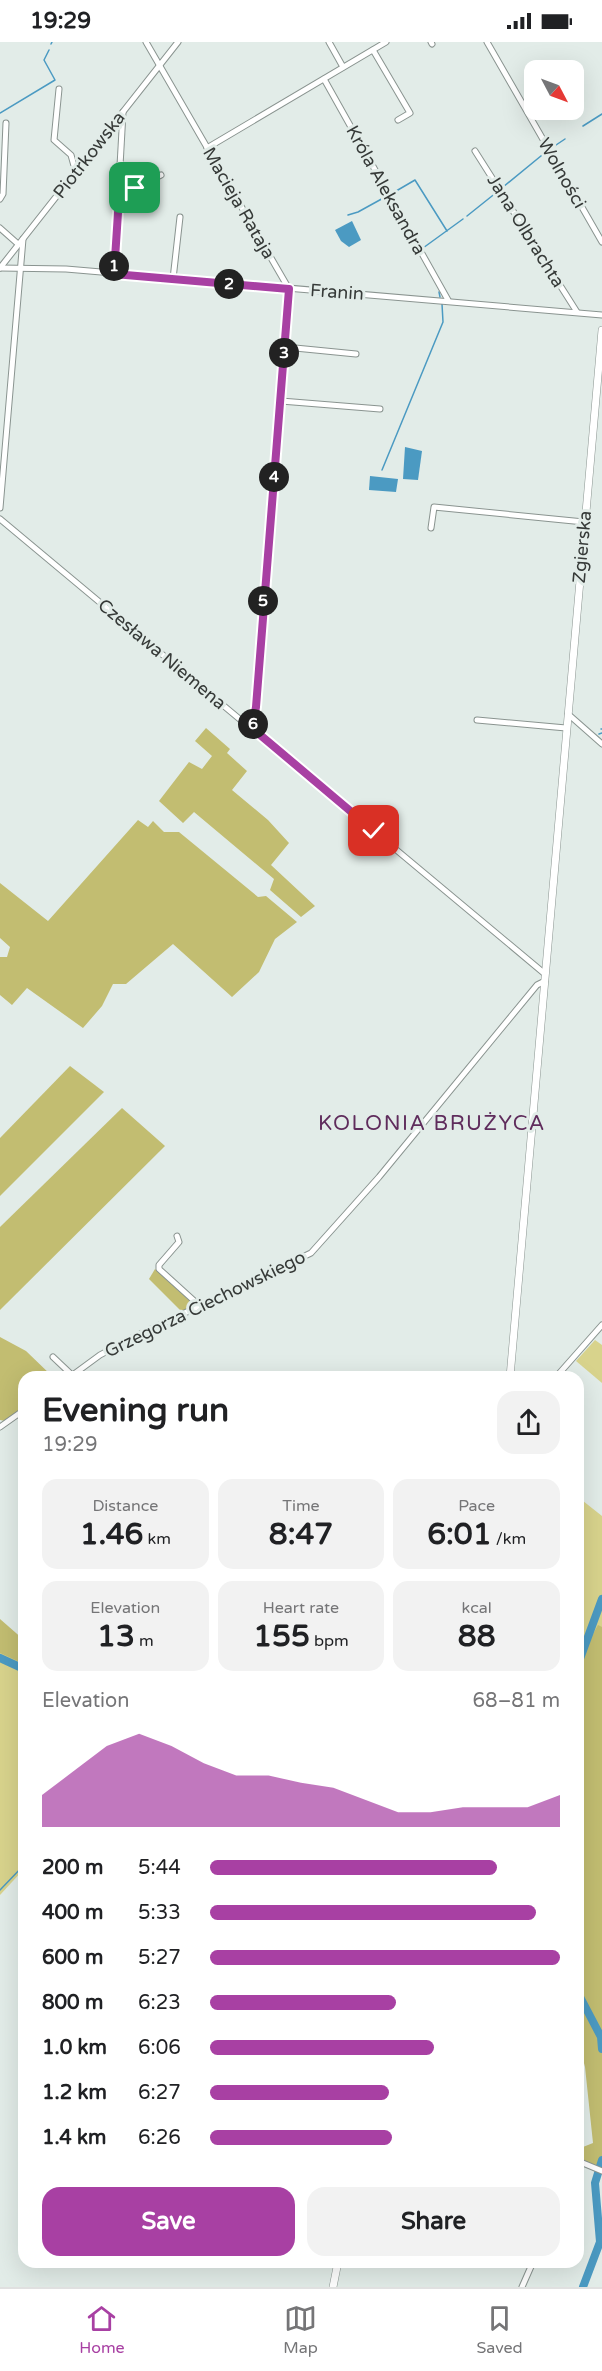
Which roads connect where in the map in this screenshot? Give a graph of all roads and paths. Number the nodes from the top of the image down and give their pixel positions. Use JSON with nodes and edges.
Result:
{"nodes":[{"id":1,"x":146,"y":42,"type":"edge"},
{"id":2,"x":178,"y":42,"type":"edge"},
{"id":3,"x":329,"y":42,"type":"edge"},
{"id":4,"x":386,"y":42,"type":"edge"},
{"id":5,"x":487,"y":42,"type":"edge"},
{"id":6,"x":373,"y":50,"type":"junction"},
{"id":7,"x":160,"y":65,"type":"junction"},
{"id":8,"x":344,"y":68,"type":"junction"},
{"id":9,"x":324,"y":79,"type":"junction"},
{"id":10,"x":59,"y":89,"type":"dead end"},
{"id":11,"x":123,"y":112,"type":"junction"},
{"id":12,"x":398,"y":120,"type":"dead end"},
{"id":13,"x":6,"y":123,"type":"dead end"},
{"id":14,"x":207,"y":148,"type":"junction"},
{"id":15,"x":475,"y":151,"type":"dead end"},
{"id":16,"x":121,"y":167,"type":"junction"},
{"id":17,"x":76,"y":173,"type":"junction"},
{"id":18,"x":161,"y":175,"type":"dead end"},
{"id":19,"x":0,"y":199,"type":"edge"},
{"id":20,"x":180,"y":217,"type":"dead end"},
{"id":21,"x":0,"y":228,"type":"edge"},
{"id":22,"x":21,"y":241,"type":"junction"},
{"id":23,"x":602,"y":242,"type":"edge"},
{"id":24,"x":21,"y":267,"type":"junction"},
{"id":25,"x":0,"y":268,"type":"edge"},
{"id":26,"x":114,"y":274,"type":"junction"},
{"id":27,"x":173,"y":279,"type":"junction"},
{"id":28,"x":289,"y":289,"type":"junction"},
{"id":29,"x":448,"y":300,"type":"junction"},
{"id":30,"x":577,"y":312,"type":"junction"},
{"id":31,"x":602,"y":315,"type":"edge"},
{"id":32,"x":602,"y":330,"type":"edge"},
{"id":33,"x":285,"y":347,"type":"junction"},
{"id":34,"x":356,"y":354,"type":"dead end"},
{"id":35,"x":281,"y":401,"type":"junction"},
{"id":36,"x":380,"y":409,"type":"dead end"},
{"id":37,"x":0,"y":508,"type":"edge"},
{"id":38,"x":0,"y":520,"type":"edge"},
{"id":39,"x":585,"y":522,"type":"junction"},
{"id":40,"x":431,"y":528,"type":"dead end"},
{"id":41,"x":568,"y":714,"type":"junction"},
{"id":42,"x":477,"y":720,"type":"dead end"},
{"id":43,"x":252,"y":728,"type":"junction"},
{"id":44,"x":566,"y":728,"type":"junction"},
{"id":45,"x":602,"y":744,"type":"edge"},
{"id":46,"x":545,"y":978,"type":"junction"},
{"id":47,"x":177,"y":1236,"type":"dead end"},
{"id":48,"x":201,"y":1307,"type":"junction"},
{"id":49,"x":602,"y":1325,"type":"edge"},
{"id":50,"x":53,"y":1357,"type":"dead end"},
{"id":51,"x":66,"y":1371,"type":"edge"},
{"id":52,"x":78,"y":1371,"type":"edge"},
{"id":53,"x":511,"y":1371,"type":"edge"},
{"id":54,"x":561,"y":1371,"type":"edge"},
{"id":55,"x":18,"y":1414,"type":"edge"},
{"id":56,"x":0,"y":1427,"type":"edge"},
{"id":57,"x":584,"y":2163,"type":"edge"},
{"id":58,"x":600,"y":2170,"type":"edge"},
{"id":59,"x":337,"y":2268,"type":"edge"},
{"id":60,"x":531,"y":2268,"type":"edge"},
{"id":61,"x":333,"y":2287,"type":"edge"},
{"id":62,"x":522,"y":2287,"type":"edge"}],
"edges":[{"from":1,"to":7,"type":"street","name":"Macieja Rataja"},
{"from":2,"to":7,"type":"street","name":"Piotrkowska"},
{"from":3,"to":8,"type":"street"},
{"from":4,"to":6,"type":"street"},
{"from":5,"to":23,"type":"street","name":"Wolności"},
{"from":6,"to":8,"type":"street"},
{"from":6,"to":12,"type":"street"},
{"from":7,"to":11,"type":"street","name":"Piotrkowska"},
{"from":7,"to":14,"type":"street","name":"Macieja Rataja"},
{"from":8,"to":9,"type":"street"},
{"from":9,"to":14,"type":"street"},
{"from":9,"to":29,"type":"street","name":"Króla Aleksandra"},
{"from":10,"to":17,"type":"street"},
{"from":11,"to":16,"type":"street"},
{"from":11,"to":17,"type":"street","name":"Piotrkowska"},
{"from":13,"to":19,"type":"street"},
{"from":14,"to":28,"type":"street","name":"Macieja Rataja"},
{"from":15,"to":30,"type":"street","name":"Jana Olbrachta"},
{"from":16,"to":18,"type":"street"},
{"from":16,"to":26,"type":"street"},
{"from":17,"to":22,"type":"street","name":"Piotrkowska"},
{"from":20,"to":27,"type":"street"},
{"from":21,"to":22,"type":"street"},
{"from":22,"to":24,"type":"street"},
{"from":22,"to":25,"type":"street","name":"Piotrkowska"},
{"from":24,"to":25,"type":"street","name":"Franin"},
{"from":24,"to":26,"type":"street","name":"Franin"},
{"from":24,"to":37,"type":"street"},
{"from":26,"to":27,"type":"street","name":"Franin"},
{"from":27,"to":28,"type":"street","name":"Franin"},
{"from":28,"to":29,"type":"street","name":"Franin"},
{"from":28,"to":33,"type":"street"},
{"from":29,"to":30,"type":"street","name":"Franin"},
{"from":30,"to":31,"type":"street","name":"Franin"},
{"from":32,"to":39,"type":"main road","name":"Zgierska"},
{"from":33,"to":34,"type":"street"},
{"from":33,"to":35,"type":"street"},
{"from":35,"to":36,"type":"street"},
{"from":35,"to":43,"type":"street"},
{"from":38,"to":43,"type":"street","name":"Czesława Niemena"},
{"from":39,"to":40,"type":"street"},
{"from":39,"to":41,"type":"main road","name":"Zgierska"},
{"from":41,"to":44,"type":"main road","name":"Zgierska"},
{"from":41,"to":45,"type":"street"},
{"from":42,"to":44,"type":"street"},
{"from":43,"to":46,"type":"street","name":"Czesława Niemena"},
{"from":44,"to":46,"type":"main road","name":"Zgierska"},
{"from":46,"to":48,"type":"street","name":"Grzegorza Ciechowskiego"},
{"from":46,"to":53,"type":"main road","name":"Zgierska"},
{"from":47,"to":48,"type":"street"},
{"from":48,"to":52,"type":"street","name":"Grzegorza Ciechowskiego"},
{"from":49,"to":54,"type":"street"},
{"from":50,"to":51,"type":"street"},
{"from":55,"to":56,"type":"street"},
{"from":57,"to":58,"type":"street"},
{"from":59,"to":61,"type":"main road"},
{"from":60,"to":62,"type":"street"}]}
